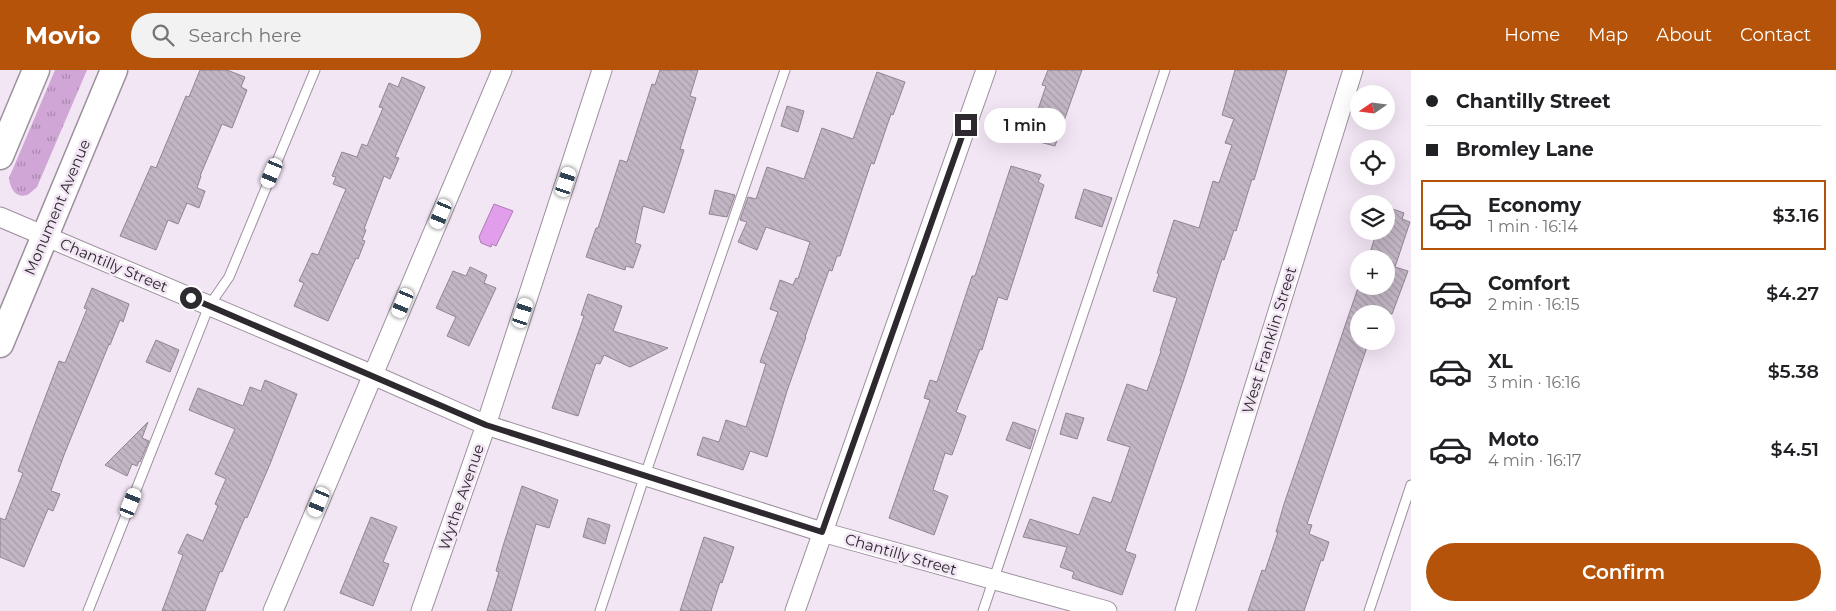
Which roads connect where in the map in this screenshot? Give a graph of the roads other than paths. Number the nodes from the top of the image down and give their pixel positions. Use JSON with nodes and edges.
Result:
{"nodes":[{"id":1,"x":36,"y":70,"type":"edge"},
{"id":2,"x":114,"y":70,"type":"edge"},
{"id":3,"x":315,"y":70,"type":"edge"},
{"id":4,"x":502,"y":70,"type":"edge"},
{"id":5,"x":602,"y":70,"type":"edge"},
{"id":6,"x":785,"y":70,"type":"edge"},
{"id":7,"x":986,"y":70,"type":"edge"},
{"id":8,"x":1165,"y":70,"type":"edge"},
{"id":9,"x":1354,"y":70,"type":"edge"},
{"id":10,"x":0,"y":156,"type":"edge"},
{"id":11,"x":0,"y":217,"type":"edge"},
{"id":12,"x":45,"y":236,"type":"junction"},
{"id":13,"x":209,"y":306,"type":"junction"},
{"id":14,"x":0,"y":344,"type":"edge"},
{"id":15,"x":373,"y":375,"type":"junction"},
{"id":16,"x":486,"y":425,"type":"junction"},
{"id":17,"x":645,"y":475,"type":"junction"},
{"id":18,"x":1411,"y":485,"type":"edge"},
{"id":19,"x":822,"y":532,"type":"junction"},
{"id":20,"x":994,"y":580,"type":"junction"},
{"id":21,"x":88,"y":611,"type":"edge"},
{"id":22,"x":273,"y":611,"type":"edge"},
{"id":23,"x":421,"y":611,"type":"edge"},
{"id":24,"x":600,"y":611,"type":"edge"},
{"id":25,"x":795,"y":611,"type":"edge"},
{"id":26,"x":983,"y":611,"type":"edge"},
{"id":27,"x":1107,"y":611,"type":"edge"},
{"id":28,"x":1185,"y":611,"type":"edge"},
{"id":29,"x":1368,"y":611,"type":"edge"}],
"edges":[{"from":1,"to":10,"type":"street"},
{"from":2,"to":12,"type":"street","name":"Monument Avenue"},
{"from":3,"to":13,"type":"lane"},
{"from":4,"to":15,"type":"street"},
{"from":5,"to":16,"type":"street","name":"Wythe Avenue"},
{"from":6,"to":17,"type":"lane"},
{"from":7,"to":19,"type":"street"},
{"from":8,"to":20,"type":"lane"},
{"from":9,"to":28,"type":"street","name":"West Franklin Street"},
{"from":11,"to":12,"type":"street","name":"Chantilly Street"},
{"from":12,"to":13,"type":"street","name":"Chantilly Street"},
{"from":12,"to":14,"type":"street","name":"Monument Avenue"},
{"from":13,"to":15,"type":"street","name":"Chantilly Street"},
{"from":13,"to":21,"type":"lane"},
{"from":15,"to":16,"type":"street","name":"Chantilly Street"},
{"from":15,"to":22,"type":"street"},
{"from":16,"to":17,"type":"street","name":"Chantilly Street"},
{"from":16,"to":23,"type":"street","name":"Wythe Avenue"},
{"from":17,"to":19,"type":"street","name":"Chantilly Street"},
{"from":17,"to":24,"type":"lane"},
{"from":18,"to":29,"type":"lane"},
{"from":19,"to":20,"type":"street","name":"Chantilly Street"},
{"from":19,"to":25,"type":"street"},
{"from":20,"to":26,"type":"lane"},
{"from":20,"to":27,"type":"street","name":"Chantilly Street"}]}
